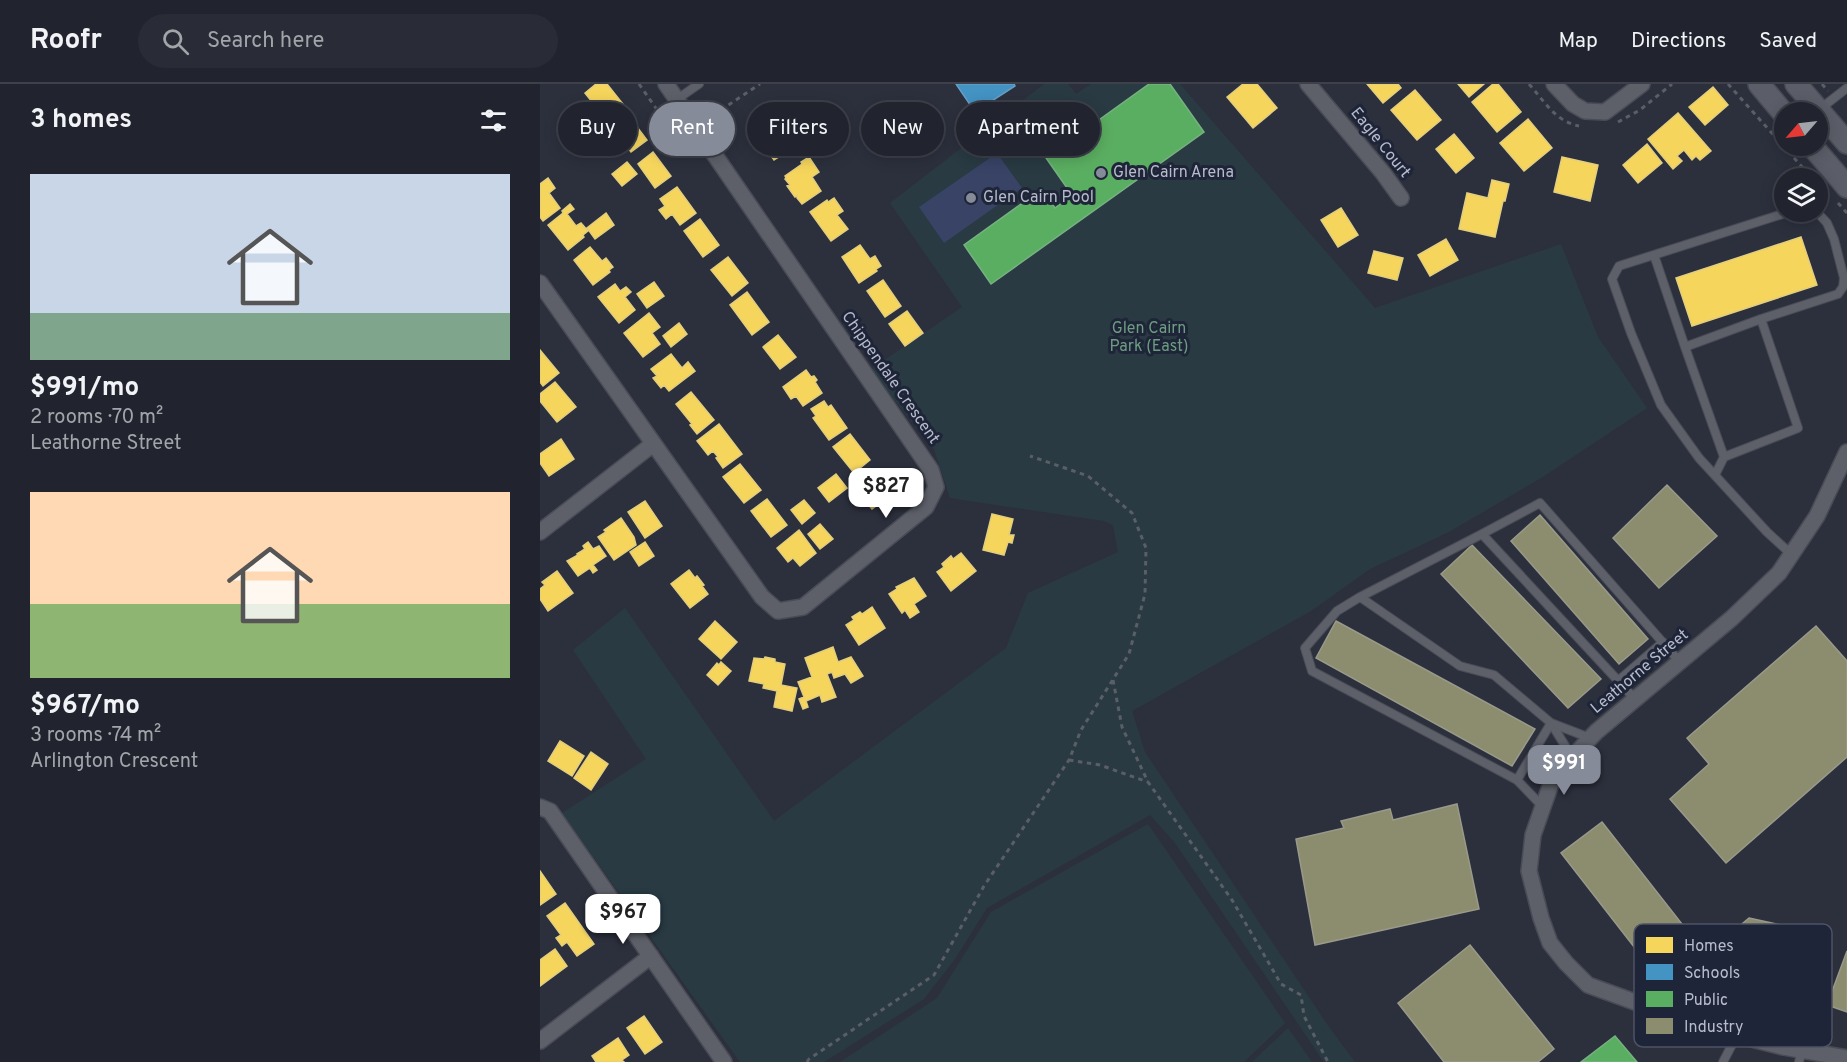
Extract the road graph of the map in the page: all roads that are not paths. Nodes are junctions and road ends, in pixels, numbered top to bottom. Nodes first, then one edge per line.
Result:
1 (666, 84) edge
2 (699, 84) edge
3 (1308, 84) edge
4 (1554, 84) edge
5 (1642, 84) edge
6 (1759, 84) edge
7 (1796, 84) edge
8 (1847, 88) edge
9 (676, 100) junction
10 (1774, 102) edge
11 (1812, 102) edge
12 (1828, 103) edge
13 (1828, 121) edge
14 (1847, 143) edge
15 (1821, 156) edge
16 (1847, 187) edge
17 (1401, 198) dead end
18 (1774, 217) edge
19 (1826, 222) edge
20 (1654, 255) junction
21 (540, 283) edge
22 (1761, 319) junction
23 (1685, 347) junction
24 (653, 444) junction
25 (1847, 452) edge
26 (1724, 457) junction
27 (1714, 475) junction
28 (540, 532) edge
29 (1482, 534) junction
30 (1791, 554) junction
31 (1360, 597) junction
32 (1663, 642) junction
33 (1680, 662) junction
34 (1618, 681) junction
35 (1635, 699) junction
36 (1551, 723) junction
37 (1590, 738) junction
38 (1572, 758) junction
39 (1517, 780) junction
40 (540, 807) edge
41 (1543, 807) junction
42 (651, 956) junction
43 (1634, 1002) edge
44 (540, 1041) edge
45 (1731, 1047) edge
46 (1773, 1047) edge
47 (1800, 1056) edge
48 (1820, 1058) edge
49 (1847, 1058) edge
50 (724, 1062) edge
51 (1723, 1062) edge

1 - 9 street, Chippendale Crescent
2 - 9 lane
3 - 17 street, Eagle Court
4 - 5 street
6 - 10 main road
7 - 11 main road
8 - 12 lane
9 - 24 street, Chippendale Crescent
13 - 14 main road
15 - 16 main road
18 - 20 lane
19 - 22 lane
20 - 23 lane
20 - 27 lane
21 - 24 street, Chippendale Crescent
22 - 23 lane
22 - 26 lane
23 - 26 lane
24 - 28 street
25 - 30 street, Leathorne Street
26 - 27 lane
27 - 30 lane
29 - 31 lane
29 - 32 lane
29 - 34 lane
30 - 33 street, Leathorne Street
31 - 36 lane
31 - 39 lane
32 - 33 lane
32 - 34 lane
33 - 35 street, Leathorne Street
34 - 35 lane
35 - 37 street, Leathorne Street
36 - 37 lane
36 - 38 lane
36 - 39 lane
37 - 38 street, Leathorne Street
38 - 41 street, Leathorne Street
39 - 41 lane
40 - 42 street
41 - 43 street, Leathorne Street
42 - 44 street
42 - 50 street
45 - 51 lane
46 - 47 street, Leathorne Street
47 - 48 street, Leathorne Street
48 - 49 street, Leathorne Street

